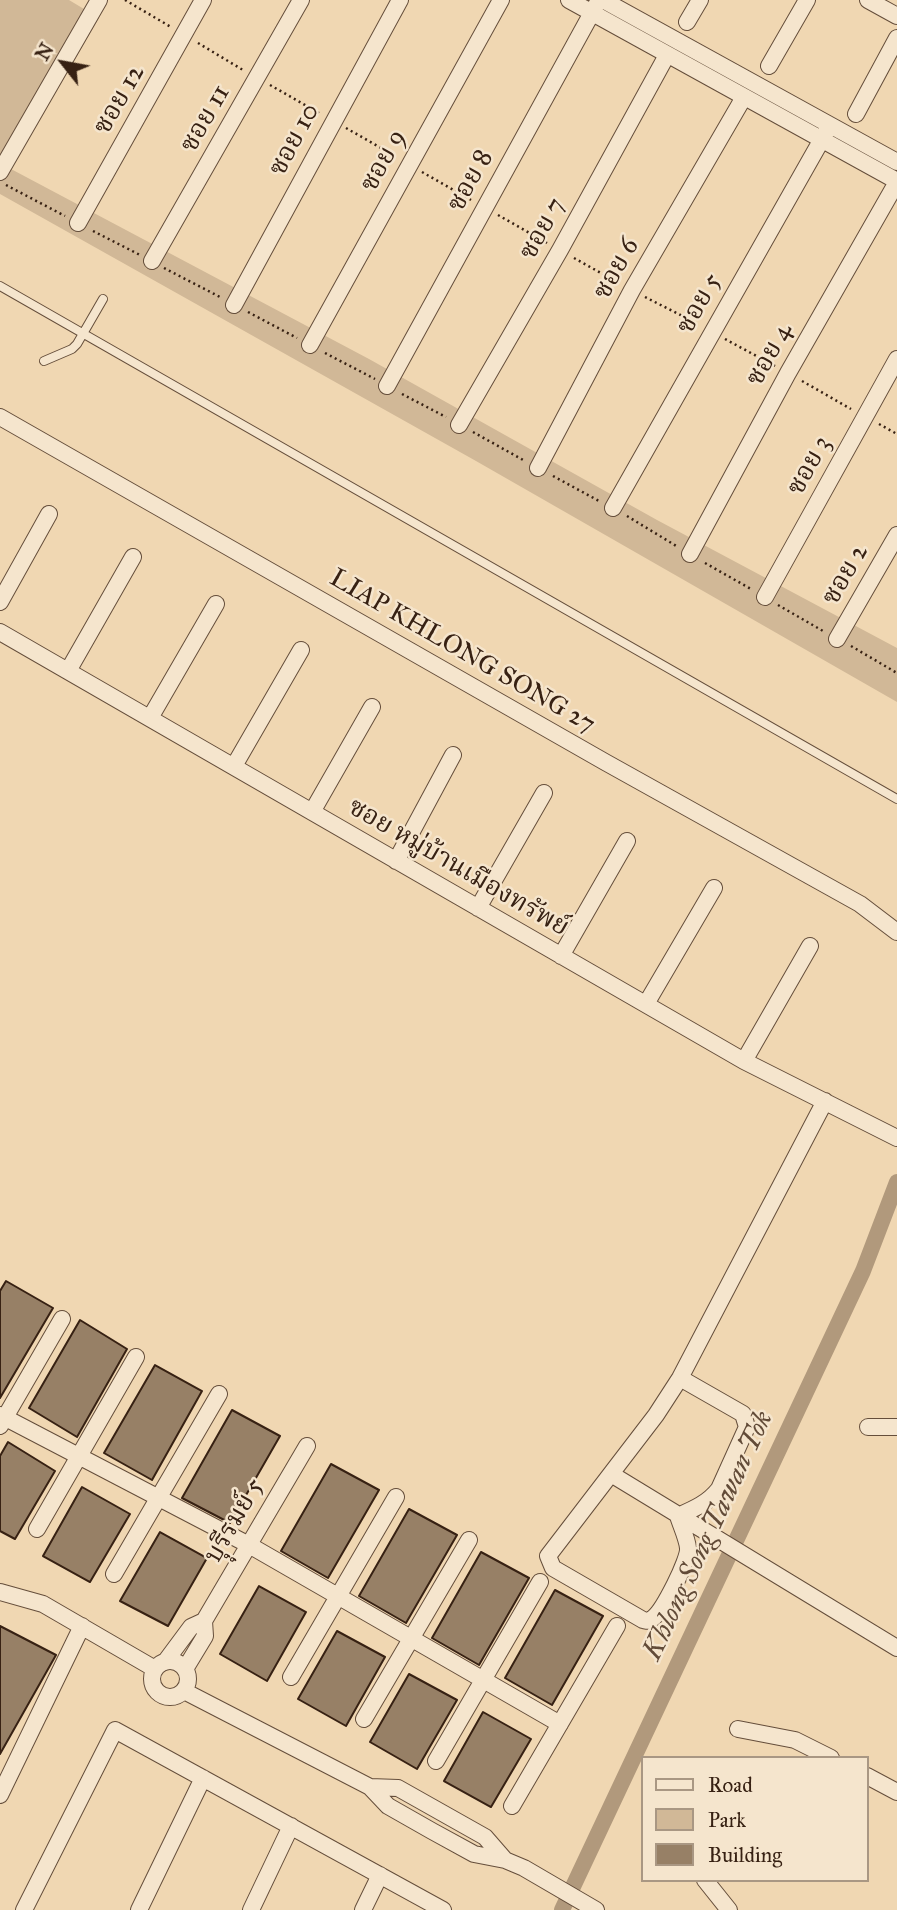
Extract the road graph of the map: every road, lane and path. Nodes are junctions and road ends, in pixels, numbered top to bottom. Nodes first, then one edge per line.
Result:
1 (99, 0) edge
2 (125, 0) edge
3 (203, 0) edge
4 (301, 0) edge
5 (400, 0) edge
6 (501, 0) edge
7 (569, 0) edge
8 (700, 0) edge
9 (807, 0) edge
10 (868, 0) edge
11 (598, 4) edge
12 (897, 16) edge
13 (687, 22) dead end
14 (184, 35) junction
15 (897, 38) edge
16 (667, 55) junction
17 (769, 66) dead end
18 (257, 78) junction
19 (744, 97) junction
20 (856, 114) dead end
21 (333, 121) junction
22 (830, 125) junction
23 (821, 139) junction
24 (897, 162) edge
25 (410, 165) junction
26 (0, 172) edge
27 (897, 181) edge
28 (484, 207) junction
29 (78, 223) dead end
30 (560, 250) junction
31 (152, 261) dead end
32 (0, 286) edge
33 (632, 290) junction
34 (103, 299) dead end
35 (234, 305) dead end
36 (713, 332) junction
37 (83, 333) junction
38 (310, 345) dead end
39 (897, 359) edge
40 (44, 361) dead end
41 (788, 373) junction
42 (387, 386) dead end
43 (0, 417) edge
44 (865, 417) junction
45 (459, 425) dead end
46 (897, 434) edge
47 (538, 468) dead end
48 (613, 508) dead end
49 (49, 514) dead end
50 (897, 535) edge
51 (690, 554) dead end
52 (133, 557) dead end
53 (765, 597) dead end
54 (0, 602) edge
55 (216, 604) dead end
56 (0, 632) edge
57 (838, 639) dead end
58 (301, 650) dead end
59 (68, 671) junction
60 (372, 707) dead end
61 (150, 718) junction
62 (453, 755) dead end
63 (233, 766) junction
64 (544, 793) dead end
65 (897, 799) edge
66 (312, 812) junction
67 (627, 841) dead end
68 (396, 861) junction
69 (714, 888) dead end
70 (478, 908) junction
71 (897, 932) edge
72 (810, 946) dead end
73 (561, 956) junction
74 (646, 1004) junction
75 (744, 1061) junction
76 (825, 1101) junction
77 (897, 1138) edge
78 (62, 1319) dead end
79 (136, 1357) dead end
80 (680, 1378) junction
81 (219, 1394) dead end
82 (2, 1420) edge
83 (868, 1427) dead end
84 (897, 1427) edge
85 (307, 1446) dead end
86 (80, 1458) junction
87 (611, 1474) junction
88 (159, 1497) junction
89 (396, 1497) dead end
90 (683, 1519) junction
91 (37, 1529) dead end
92 (469, 1540) dead end
93 (249, 1545) junction
94 (114, 1574) dead end
95 (540, 1582) dead end
96 (2, 1597) edge
97 (338, 1597) junction
98 (204, 1621) junction
99 (82, 1626) junction
100 (617, 1626) dead end
101 (411, 1639) junction
102 (897, 1648) edge
103 (160, 1665) junction
104 (185, 1669) junction
105 (291, 1677) dead end
106 (483, 1680) junction
107 (184, 1691) junction
108 (364, 1719) dead end
109 (560, 1724) junction
110 (738, 1729) dead end
111 (827, 1756) edge
112 (436, 1761) dead end
113 (869, 1777) edge
114 (203, 1778) junction
115 (897, 1792) edge
116 (0, 1796) edge
117 (512, 1805) dead end
118 (291, 1826) junction
119 (380, 1875) junction
120 (707, 1882) edge
121 (594, 1909) edge
122 (23, 1910) edge
123 (139, 1910) edge
124 (251, 1910) edge
125 (363, 1910) edge
126 (443, 1910) edge
127 (730, 1910) edge

1 - 26 street
2 - 14 path
3 - 14 street, ซอย 12
4 - 18 street, ซอย 11
5 - 21 street, ซอย 10
6 - 25 street, ซอย 9
7 - 11 street
8 - 13 street
9 - 17 street
10 - 12 street
11 - 16 street
11 - 22 street
11 - 28 street, ซอย 8
14 - 18 path
14 - 29 street, ซอย 12
15 - 20 street
16 - 19 street
16 - 30 street, ซอย 7
18 - 21 path
18 - 31 street, ซอย 11
19 - 23 street
19 - 33 street, ซอย 6
21 - 25 path
21 - 35 street, ซอย 10
22 - 23 street, ซอย 5
22 - 24 street
23 - 27 street
23 - 36 street, ซอย 5
25 - 28 path
25 - 38 street, ซอย 9
27 - 41 street, ซอย 4
28 - 30 path
28 - 42 street, ซอย 8
30 - 33 path
30 - 45 street, ซอย 7
32 - 37 lane
33 - 36 path
33 - 47 street, ซอย 6
34 - 37 lane
36 - 41 path
36 - 48 street, ซอย 5
37 - 40 lane
37 - 65 lane
39 - 44 street, ซอย 3
41 - 44 path
41 - 51 street, ซอย 4
43 - 71 street, LIAP KHLONG SONG 27
44 - 46 path
44 - 53 street, ซอย 3
49 - 54 street
50 - 57 street, ซอย 2
52 - 59 street
55 - 61 street
56 - 59 street, ซอย หมู่บ้านเมืองทรัพย์
58 - 63 street
59 - 61 street, ซอย หมู่บ้านเมืองทรัพย์
60 - 66 street
61 - 63 street, ซอย หมู่บ้านเมืองทรัพย์
62 - 68 street
63 - 66 street, ซอย หมู่บ้านเมืองทรัพย์
64 - 70 street
66 - 68 street, ซอย หมู่บ้านเมืองทรัพย์
67 - 73 street
68 - 70 street, ซอย หมู่บ้านเมืองทรัพย์
69 - 74 street
70 - 73 street, ซอย หมู่บ้านเมืองทรัพย์
72 - 75 street
73 - 74 street, ซอย หมู่บ้านเมืองทรัพย์
74 - 75 street, ซอย หมู่บ้านเมืองทรัพย์
75 - 76 street, ซอย หมู่บ้านเมืองทรัพย์
76 - 77 street, ซอย หมู่บ้านเมืองทรัพย์
76 - 80 street
78 - 82 street
79 - 86 street
80 - 87 street
80 - 90 street
81 - 88 street
82 - 86 street
83 - 84 street
85 - 93 street, บุุรีรมย์ 5
86 - 88 street
86 - 91 street
87 - 90 street
87 - 90 street
88 - 93 street
88 - 94 street
89 - 97 street
90 - 102 street
92 - 101 street
93 - 97 street
93 - 98 street, บุุรีรมย์ 5
95 - 106 street
96 - 99 street
97 - 101 street
97 - 105 street
98 - 103 street, บุุรีรมย์ 5
98 - 104 street, บุุรีรมย์ 5
99 - 103 street
99 - 116 street
100 - 109 street
101 - 106 street
101 - 108 street
103 - 104 street
103 - 107 street
104 - 107 street
106 - 109 street
106 - 112 street
107 - 121 street
109 - 117 street
110 - 111 street
113 - 115 street
114 - 118 street
114 - 122 street
114 - 123 street
118 - 119 street
118 - 124 street
119 - 125 street
119 - 126 street
120 - 127 street

